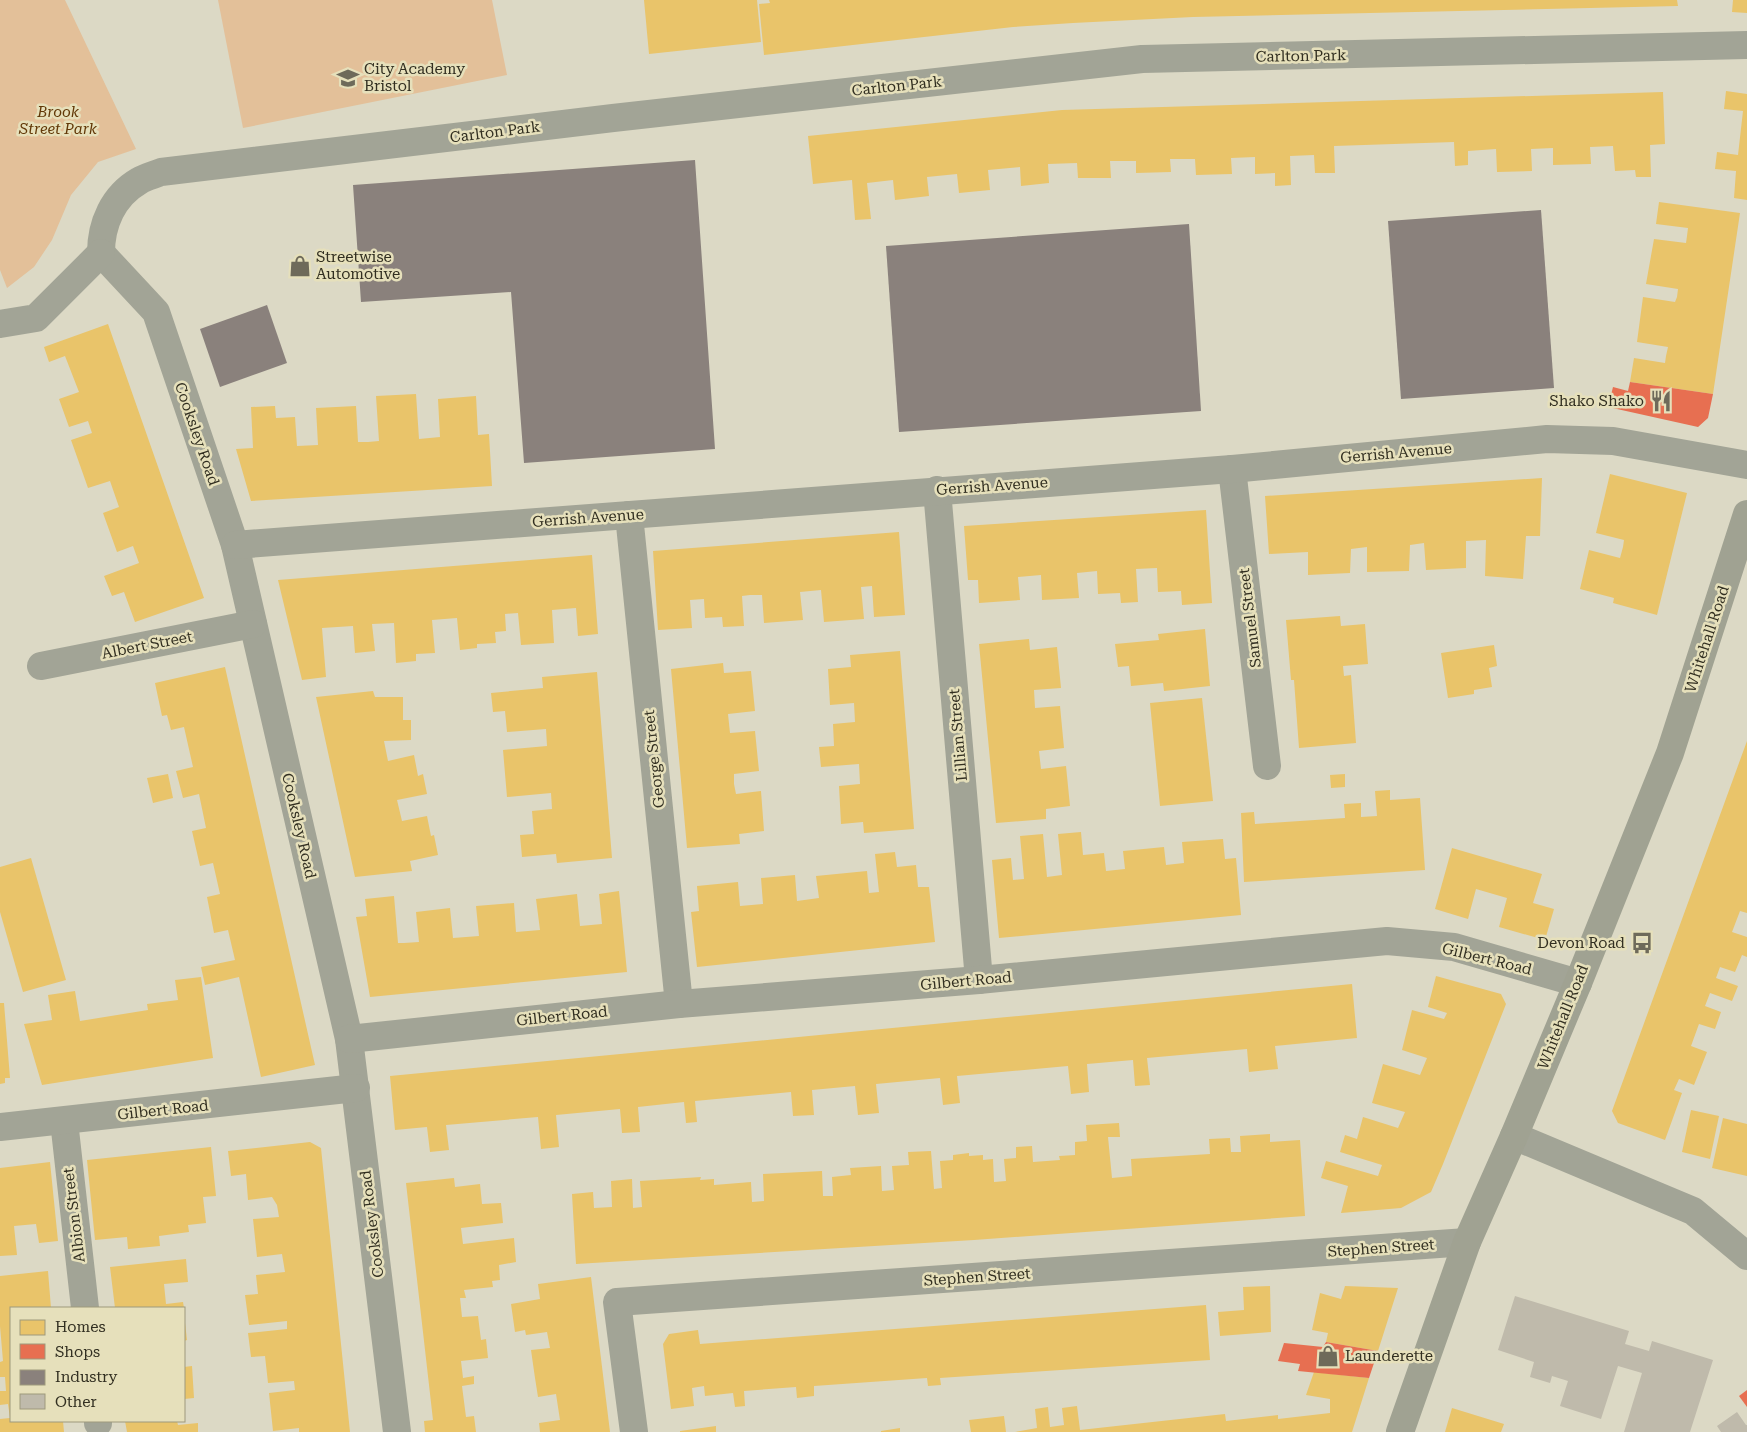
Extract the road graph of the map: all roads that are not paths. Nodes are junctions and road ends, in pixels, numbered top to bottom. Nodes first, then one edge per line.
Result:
1 (1747, 45) edge
2 (101, 253) junction
3 (0, 324) edge
4 (1747, 465) edge
5 (1232, 469) junction
6 (937, 490) junction
7 (1747, 514) edge
8 (629, 515) junction
9 (235, 545) junction
10 (253, 624) junction
11 (41, 666) dead end
12 (1268, 766) dead end
13 (979, 980) junction
14 (1578, 984) junction
15 (679, 1004) junction
16 (349, 1038) junction
17 (356, 1088) junction
18 (64, 1121) junction
19 (0, 1127) edge
20 (1514, 1136) junction
21 (1467, 1242) junction
22 (1747, 1256) edge
23 (85, 1307) edge
24 (397, 1432) edge
25 (634, 1432) edge
26 (1400, 1432) edge

1 - 2 street, Carlton Park
2 - 3 street
2 - 9 street, Cooksley Road
4 - 5 street, Gerrish Avenue
5 - 6 street, Gerrish Avenue
5 - 12 street, Samuel Street
6 - 8 street, Gerrish Avenue
6 - 13 street, Lillian Street
7 - 14 main road, Whitehall Road
8 - 9 street, Gerrish Avenue
8 - 15 street, George Street
9 - 10 street, Cooksley Road
10 - 11 street, Albert Street
10 - 16 street, Cooksley Road
13 - 14 street, Gilbert Road
13 - 15 street, Gilbert Road
14 - 20 main road, Whitehall Road
15 - 16 street, Gilbert Road
16 - 17 street, Cooksley Road
17 - 18 street, Gilbert Road
17 - 24 street, Cooksley Road
18 - 19 street, Gilbert Road
18 - 23 street, Albion Street
20 - 21 main road, Whitehall Road
20 - 22 street
21 - 25 street, Stephen Street
21 - 26 main road, Whitehall Road

